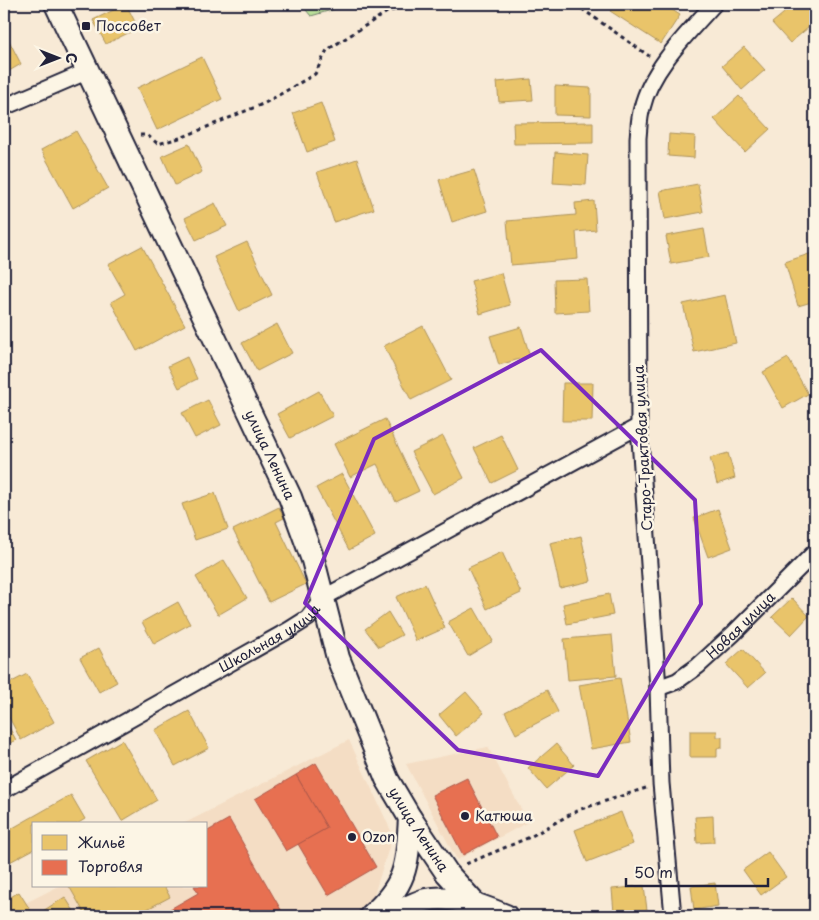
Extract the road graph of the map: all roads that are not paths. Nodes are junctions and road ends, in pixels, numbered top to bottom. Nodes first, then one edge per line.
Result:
1 (56, 4) edge
2 (714, 4) edge
3 (88, 71) junction
4 (4, 107) edge
5 (639, 426) junction
6 (815, 552) edge
7 (324, 598) junction
8 (658, 688) junction
9 (4, 790) edge
10 (410, 818) junction
11 (475, 904) junction
12 (371, 916) edge
13 (390, 916) edge
14 (506, 916) edge
15 (673, 916) edge

1 - 3 street, улица Ленина
2 - 5 street, Старо-Трактовая улица
3 - 4 street
3 - 7 street, улица Ленина
5 - 7 street, Школьная улица
5 - 8 street, Старо-Трактовая улица
6 - 8 street, Новая улица
7 - 9 street, Школьная улица
7 - 10 street, улица Ленина
8 - 15 street, Старо-Трактовая улица
10 - 11 street, улица Ленина
10 - 12 street
11 - 13 street
11 - 14 street

